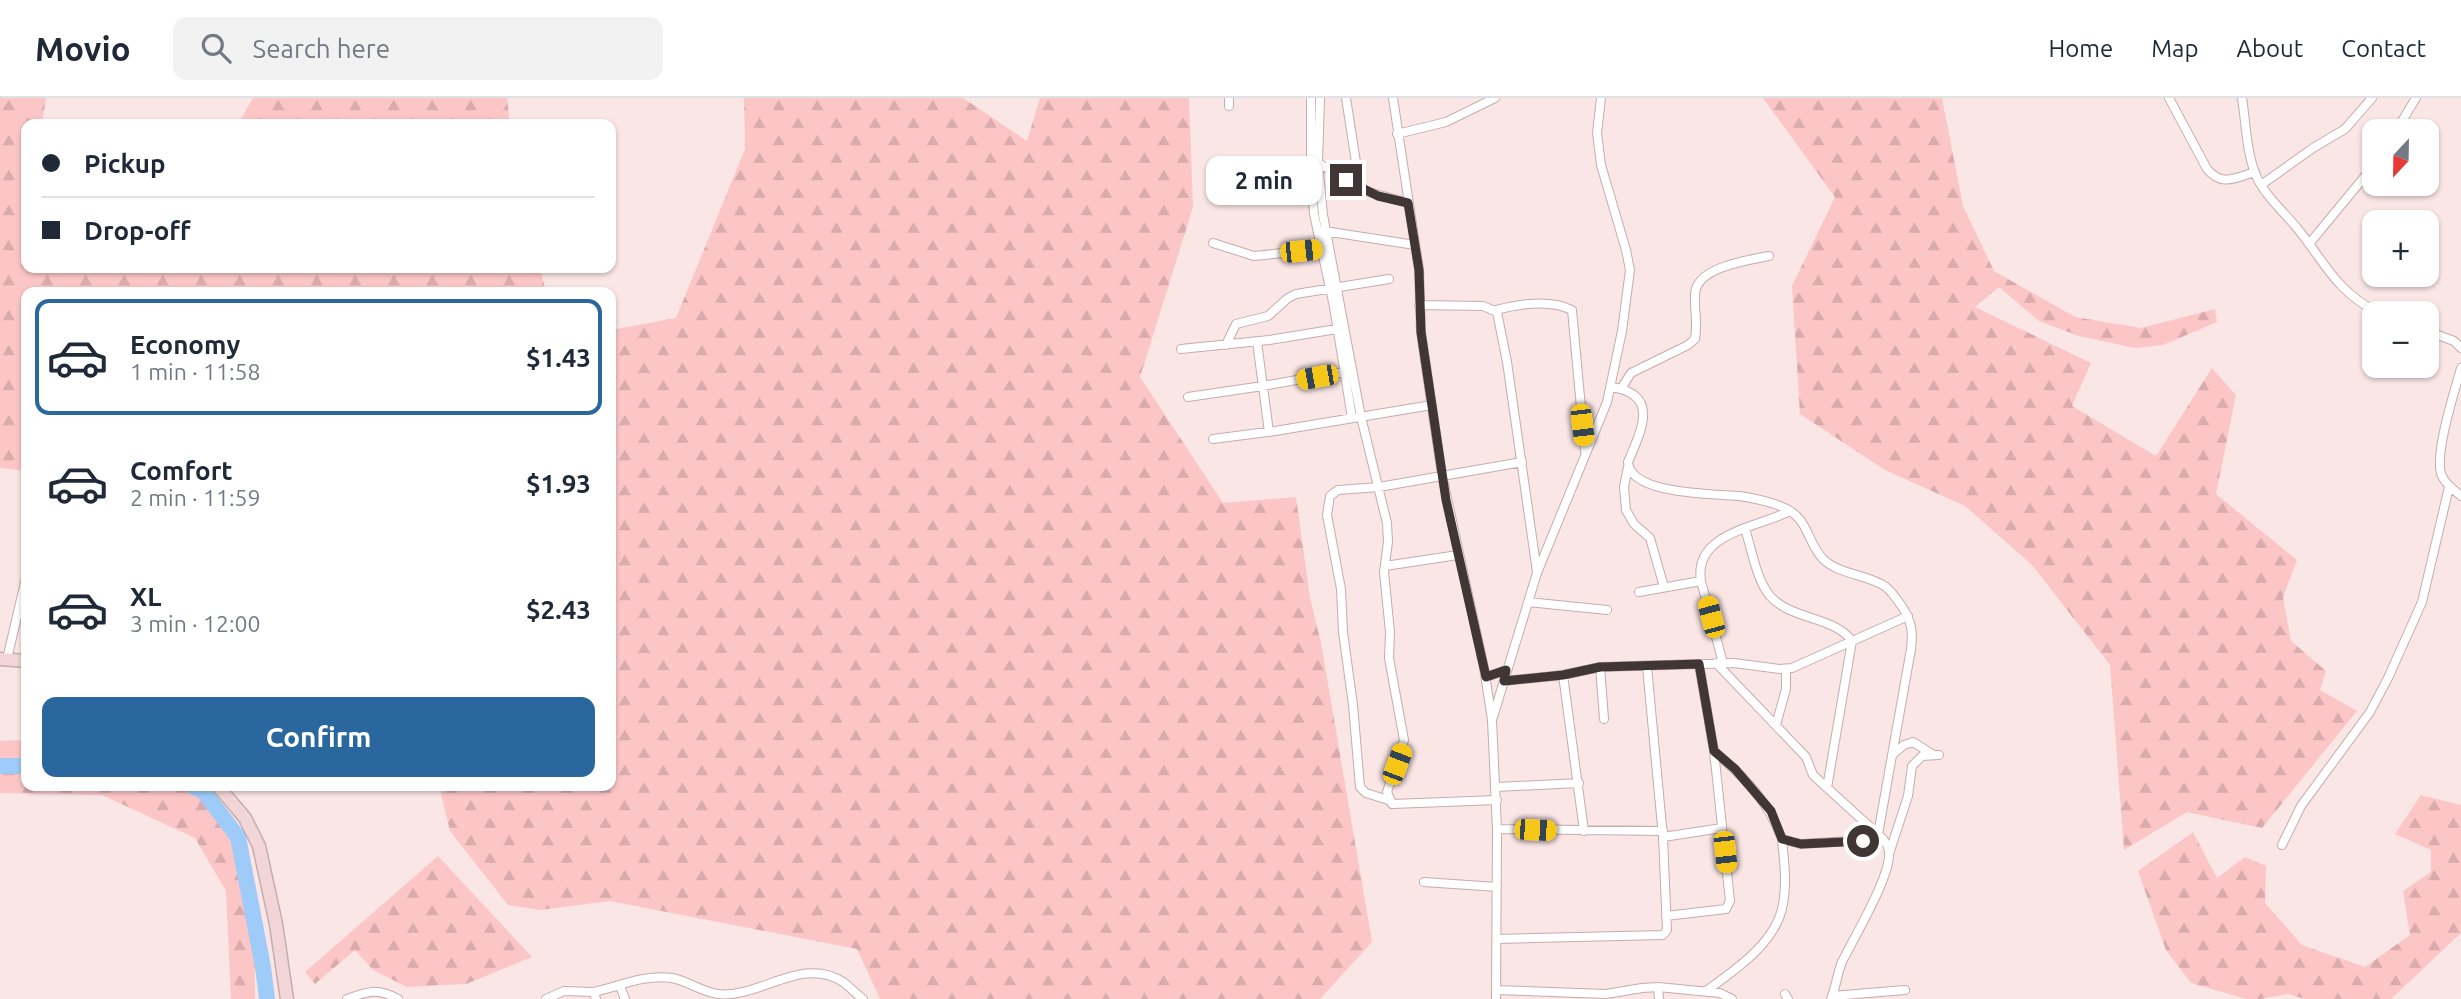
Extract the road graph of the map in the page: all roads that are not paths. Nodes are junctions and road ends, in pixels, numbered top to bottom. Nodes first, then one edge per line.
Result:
1 (1311, 98) edge
2 (1320, 98) edge
3 (1346, 98) edge
4 (1392, 98) edge
5 (1495, 98) edge
6 (1601, 98) edge
7 (2169, 98) edge
8 (2242, 98) edge
9 (2372, 98) edge
10 (2416, 98) edge
11 (2403, 119) edge
12 (1397, 134) junction
13 (1314, 161) junction
14 (2255, 172) junction
15 (2362, 180) edge
16 (2261, 185) junction
17 (1360, 188) junction
18 (1408, 203) junction
19 (1317, 230) junction
20 (1326, 231) junction
21 (1213, 243) dead end
22 (2309, 244) junction
23 (1415, 245) junction
24 (1322, 249) junction
25 (1769, 256) dead end
26 (1390, 279) dead end
27 (1334, 288) junction
28 (2362, 303) edge
29 (1419, 305) junction
30 (1496, 310) junction
31 (1342, 328) junction
32 (2439, 335) edge
33 (1256, 342) junction
34 (1226, 345) junction
35 (2461, 348) edge
36 (1181, 349) dead end
37 (2461, 368) edge
38 (1349, 371) junction
39 (1264, 386) junction
40 (1616, 388) junction
41 (1188, 397) dead end
42 (1432, 405) junction
43 (1357, 417) junction
44 (1582, 425) junction
45 (1269, 432) junction
46 (1592, 438) junction
47 (1213, 439) dead end
48 (1586, 454) junction
49 (1522, 462) junction
50 (1628, 467) junction
51 (1442, 475) junction
52 (2449, 486) junction
53 (1379, 487) junction
54 (2461, 496) edge
55 (1790, 511) junction
56 (1745, 529) junction
57 (1458, 555) junction
58 (1385, 566) junction
59 (1537, 573) junction
60 (1702, 581) junction
61 (1664, 587) junction
62 (1639, 592) dead end
63 (21, 596) edge
64 (1528, 602) junction
65 (1607, 610) dead end
66 (1908, 616) junction
67 (1852, 641) junction
68 (4, 659) edge
69 (1720, 663) junction
70 (1699, 664) junction
71 (1600, 667) junction
72 (1647, 667) junction
73 (1506, 670) junction
74 (1786, 670) junction
75 (1563, 675) junction
76 (1486, 677) junction
77 (1504, 681) junction
78 (1604, 719) dead end
79 (1492, 720) junction
80 (1776, 725) junction
81 (1714, 751) junction
82 (1892, 755) junction
83 (1579, 783) junction
84 (1496, 787) junction
85 (1827, 788) junction
86 (222, 791) edge
87 (1388, 800) junction
88 (1497, 800) junction
89 (1723, 828) junction
90 (1497, 829) junction
91 (1584, 831) junction
92 (1663, 834) junction
93 (1881, 837) junction
94 (1782, 839) junction
95 (2282, 845) dead end
96 (1889, 854) junction
97 (1424, 882) dead end
98 (1497, 887) junction
99 (1666, 916) junction
100 (1497, 939) junction
101 (621, 986) junction
102 (1658, 988) junction
103 (1905, 990) dead end
104 (1706, 991) junction
105 (1496, 994) edge
106 (595, 996) edge
107 (1606, 996) edge
108 (1832, 998) edge
109 (287, 999) edge
110 (347, 999) edge
111 (398, 999) edge
112 (546, 999) edge
113 (625, 999) edge
114 (863, 999) edge
115 (1659, 999) edge
116 (1732, 999) edge

1 - 13 street
2 - 13 street
3 - 17 street
4 - 12 street
5 - 12 street
6 - 40 street
7 - 14 street
8 - 14 street
9 - 16 street
10 - 11 street
12 - 18 street
13 - 17 street
13 - 19 street
13 - 20 street
14 - 16 street
15 - 22 street
16 - 22 street
17 - 18 street
18 - 23 street
19 - 20 street
19 - 24 street
20 - 23 street
20 - 27 street
21 - 24 street
22 - 28 street
23 - 29 street
24 - 27 street
25 - 40 street
26 - 27 street
27 - 31 street
27 - 34 street
29 - 30 street
29 - 42 street
30 - 44 street
30 - 49 street
31 - 33 street
31 - 38 street
32 - 35 street
33 - 34 street
33 - 39 street
34 - 36 street
37 - 52 street
38 - 39 street
38 - 43 street
39 - 41 street
39 - 45 street
40 - 46 street
40 - 50 street
42 - 43 street
42 - 51 street
43 - 45 street
43 - 53 street
44 - 46 street
44 - 48 street
45 - 47 street
46 - 48 street
48 - 59 street
49 - 51 street
49 - 59 street
50 - 55 street
50 - 61 street
51 - 53 street
51 - 57 street
52 - 54 street
52 - 95 street
53 - 58 street
53 - 87 street
55 - 56 street
55 - 66 street
56 - 60 street
56 - 67 street
57 - 58 street
57 - 76 street
58 - 87 street
59 - 64 street
60 - 61 street
60 - 69 street
61 - 62 street
63 - 68 street
64 - 65 street
64 - 73 street
66 - 67 street
66 - 82 street
67 - 74 street
67 - 85 street
69 - 70 street
69 - 74 street
69 - 80 street
70 - 72 street
70 - 81 street
71 - 72 street
71 - 75 street
71 - 78 street
72 - 92 street
73 - 76 street
73 - 77 street
74 - 80 street
75 - 77 street
75 - 83 street
76 - 79 street
77 - 79 street
79 - 84 street
80 - 85 street
81 - 89 street
81 - 94 street
82 - 93 street
82 - 96 street
83 - 84 street
83 - 91 street
84 - 88 street
85 - 93 street
86 - 109 main road
87 - 88 street
88 - 90 street
89 - 92 street
89 - 99 street
90 - 91 street
90 - 98 street
91 - 92 street
92 - 99 street
93 - 94 street
93 - 96 street
94 - 104 street
96 - 108 street
97 - 98 street
98 - 100 street
99 - 100 street
100 - 105 street
101 - 106 street
101 - 113 street
101 - 114 street
102 - 104 street
102 - 107 street
102 - 115 street
103 - 108 street
104 - 116 street
105 - 107 street
106 - 112 street
110 - 111 street

